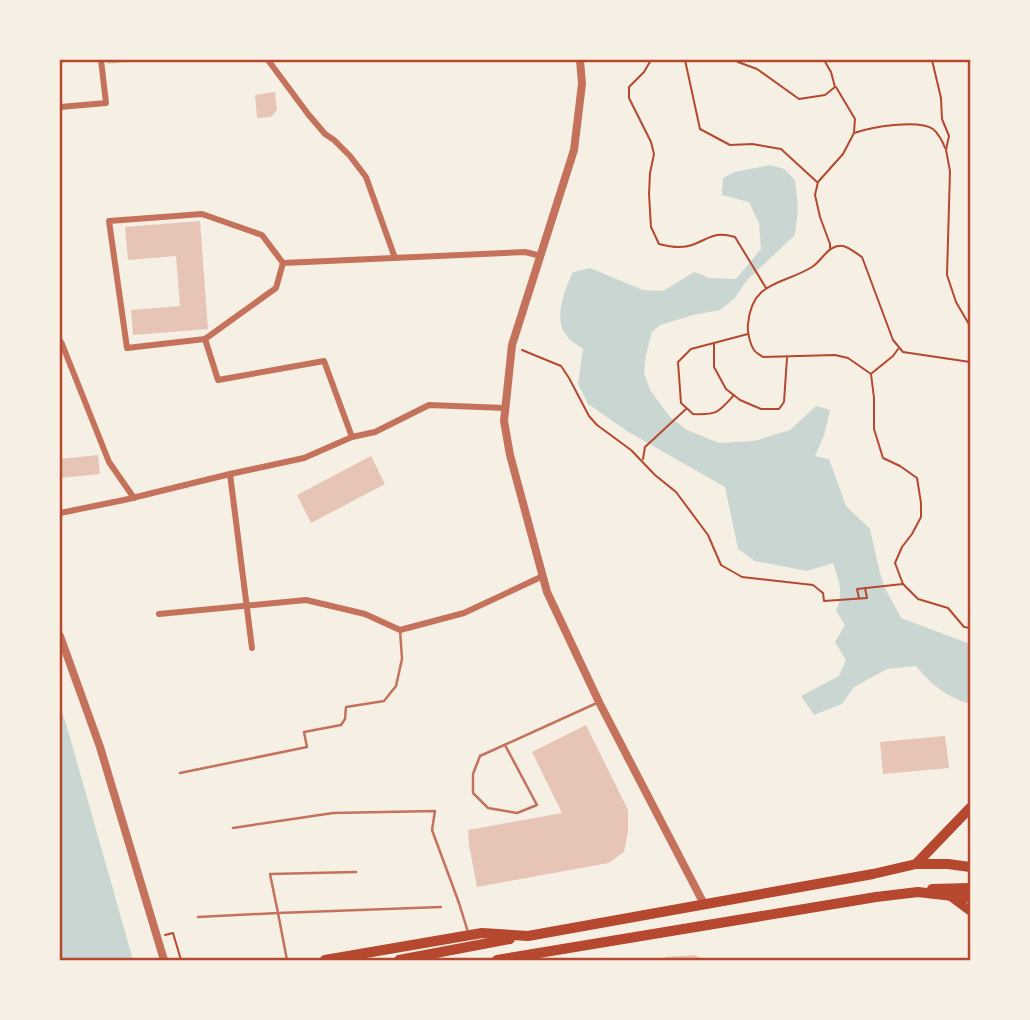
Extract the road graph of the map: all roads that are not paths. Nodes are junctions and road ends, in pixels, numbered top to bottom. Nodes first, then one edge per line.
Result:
1 (102, 60) edge
2 (268, 60) edge
3 (580, 60) edge
4 (60, 107) edge
5 (541, 256) junction
6 (396, 258) junction
7 (283, 263) junction
8 (205, 339) junction
9 (60, 341) edge
10 (506, 408) junction
11 (352, 438) junction
12 (230, 474) junction
13 (134, 498) junction
14 (60, 513) edge
15 (543, 576) junction
16 (247, 607) junction
17 (159, 614) dead end
18 (400, 629) junction
19 (60, 636) edge
20 (252, 648) dead end
21 (599, 702) junction
22 (505, 745) junction
23 (180, 773) dead end
24 (971, 808) edge
25 (233, 828) dead end
26 (916, 864) junction
27 (971, 867) edge
28 (356, 872) dead end
29 (971, 888) edge
30 (918, 892) junction
31 (950, 896) junction
32 (971, 898) edge
33 (704, 904) junction
34 (441, 907) dead end
35 (971, 911) edge
36 (278, 913) junction
37 (198, 916) dead end
38 (469, 936) junction
39 (528, 936) junction
40 (525, 957) edge
41 (164, 961) edge
42 (287, 961) edge
43 (325, 961) edge
44 (399, 961) edge
45 (497, 961) edge

1 - 4 street
2 - 6 street
3 - 5 street
5 - 6 street
5 - 10 street
6 - 7 street
7 - 8 street
7 - 8 street
8 - 11 street
9 - 13 street
10 - 11 street
10 - 15 street
11 - 12 street
12 - 13 street
12 - 16 street
13 - 14 street
15 - 18 street
15 - 21 street
16 - 17 street
16 - 18 street
16 - 20 street
18 - 23 lane
19 - 41 street
21 - 22 lane
21 - 33 street
22 - 22 lane
24 - 26 main road
25 - 38 lane
26 - 27 main road
26 - 33 main road
28 - 36 lane
29 - 30 main road
30 - 31 main road
30 - 40 main road
31 - 32 main road
31 - 35 main road
33 - 39 main road
34 - 36 lane
36 - 37 lane
36 - 42 lane
38 - 39 main road
38 - 43 main road
39 - 44 main road
40 - 45 main road

